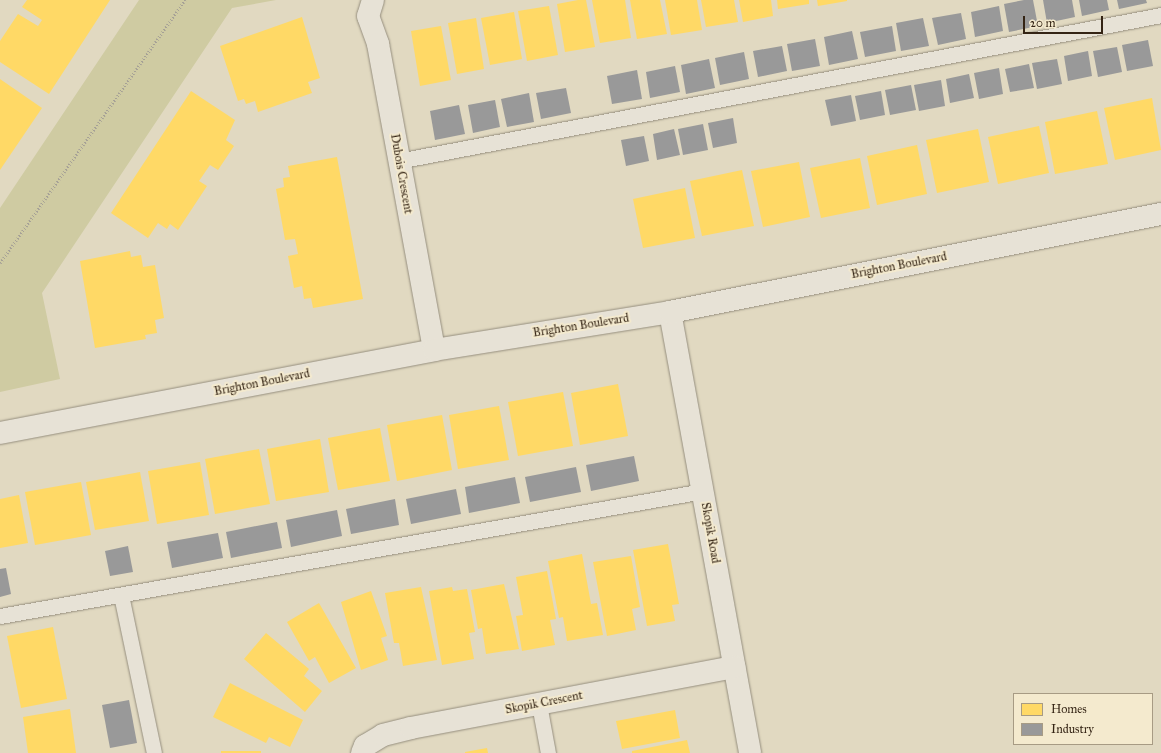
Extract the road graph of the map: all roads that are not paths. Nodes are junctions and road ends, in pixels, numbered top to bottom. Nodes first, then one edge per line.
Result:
1 (373, 0) edge
2 (1161, 15) edge
3 (398, 161) junction
4 (1161, 214) edge
5 (670, 312) junction
6 (434, 350) junction
7 (0, 433) edge
8 (703, 491) junction
9 (121, 595) junction
10 (0, 616) edge
11 (734, 667) junction
12 (539, 704) junction
13 (154, 753) edge
14 (362, 753) edge
15 (548, 753) edge
16 (750, 753) edge

1 - 3 street, Dubois Crescent
2 - 3 lane
3 - 6 street, Dubois Crescent
4 - 5 street, Brighton Boulevard
5 - 6 street, Brighton Boulevard
5 - 8 street, Skopik Road
6 - 7 street, Brighton Boulevard
8 - 9 lane
8 - 11 street, Skopik Road
9 - 10 lane
9 - 13 lane
11 - 12 street, Skopik Crescent
11 - 16 street, Skopik Road
12 - 14 street, Skopik Crescent
12 - 15 lane

